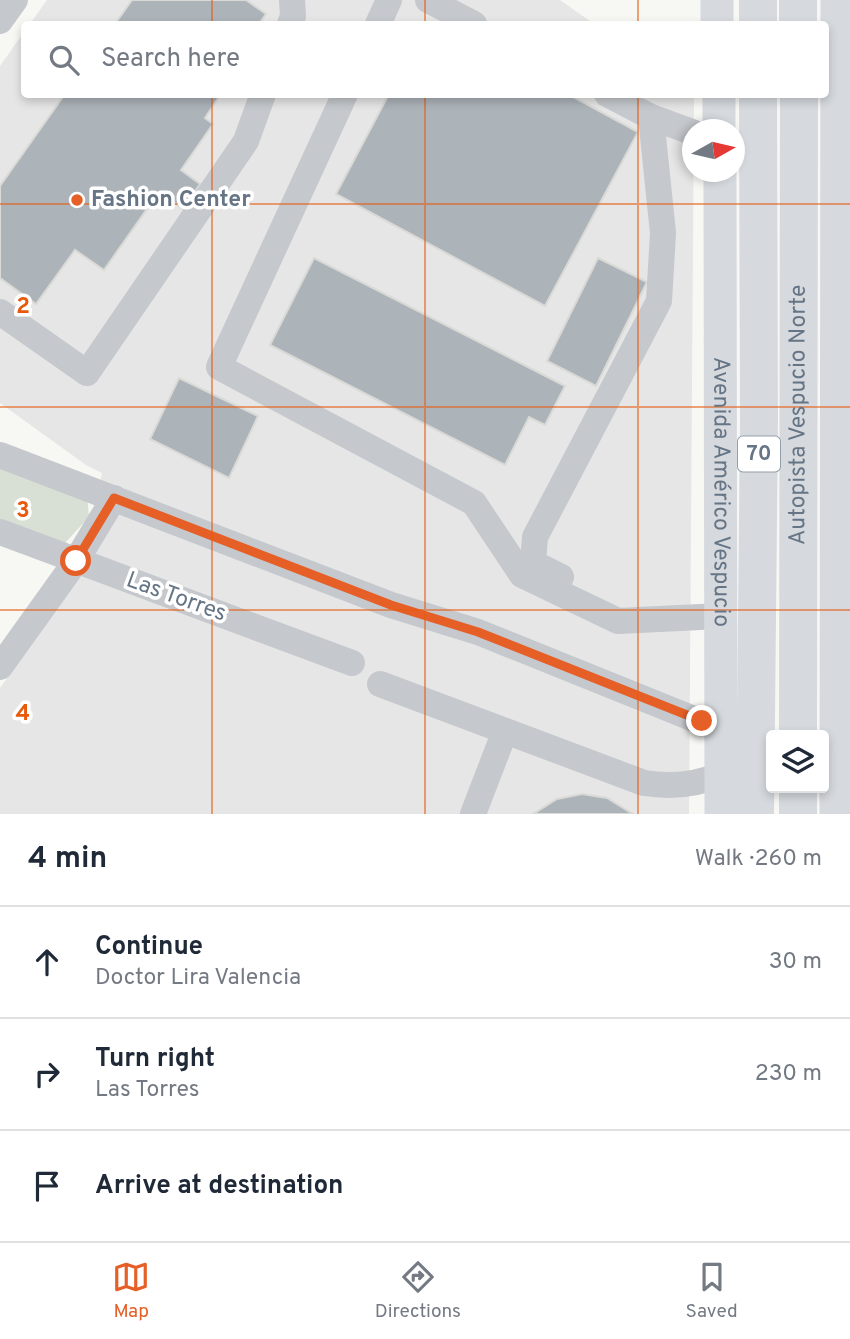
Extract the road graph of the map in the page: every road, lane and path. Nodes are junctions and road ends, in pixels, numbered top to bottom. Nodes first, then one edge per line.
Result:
1 (15, 0) edge
2 (292, 0) edge
3 (389, 0) edge
4 (428, 0) edge
5 (717, 0) edge
6 (758, 0) edge
7 (798, 0) edge
8 (838, 0) edge
9 (0, 21) edge
10 (291, 21) edge
11 (379, 21) edge
12 (468, 21) edge
13 (718, 21) edge
14 (758, 21) edge
15 (799, 21) edge
16 (844, 67) edge
17 (262, 98) edge
18 (343, 98) edge
19 (615, 98) edge
20 (719, 98) edge
21 (758, 98) edge
22 (799, 98) edge
23 (651, 117) junction
24 (719, 119) edge
25 (682, 128) edge
26 (720, 182) edge
27 (843, 290) edge
28 (0, 312) edge
29 (843, 421) edge
30 (0, 455) edge
31 (114, 498) junction
32 (0, 532) edge
33 (76, 561) junction
34 (843, 591) edge
35 (721, 616) junction
36 (651, 620) junction
37 (352, 663) dead end
38 (0, 667) edge
39 (380, 684) dead end
40 (721, 719) junction
41 (799, 730) edge
42 (505, 731) junction
43 (843, 770) edge
44 (721, 774) junction
45 (798, 793) edge
46 (473, 814) edge
47 (721, 814) edge
48 (755, 814) edge
49 (798, 814) edge
50 (836, 814) edge

1 - 9 street
2 - 10 street
3 - 11 street
4 - 12 street
5 - 13 main road
6 - 14 highway
7 - 15 highway
8 - 16 main road
16 - 27 main road
17 - 28 street
18 - 36 street
19 - 23 street
20 - 24 main road
21 - 48 highway, Autopista Vespucio Norte / 70
22 - 41 highway, Autopista Vespucio Norte / 70
23 - 25 street
23 - 36 street
26 - 35 main road, Avenida Américo Vespucio
27 - 29 main road
29 - 34 main road
30 - 31 street
31 - 33 street
31 - 40 street
32 - 33 street, Las Torres
33 - 37 street, Las Torres
33 - 38 street
34 - 43 main road
35 - 36 street
35 - 40 main road, Avenida Américo Vespucio
39 - 42 street
40 - 44 main road, Avenida Américo Vespucio
42 - 44 street
42 - 46 street
43 - 50 main road
44 - 47 main road, Avenida Américo Vespucio
45 - 49 highway

